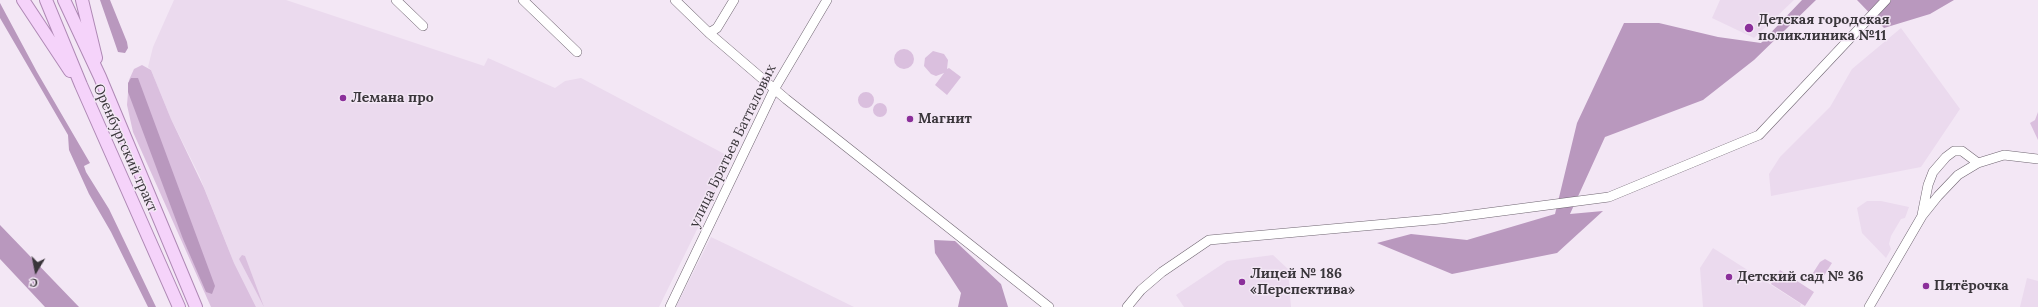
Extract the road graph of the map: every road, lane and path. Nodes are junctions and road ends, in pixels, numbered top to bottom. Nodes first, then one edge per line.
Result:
1 (23, 0) edge
2 (46, 0) edge
3 (64, 0) edge
4 (82, 0) edge
5 (396, 0) edge
6 (523, 0) edge
7 (675, 0) edge
8 (734, 0) edge
9 (826, 0) edge
10 (1886, 0) edge
11 (423, 26) dead end
12 (710, 33) junction
13 (577, 52) dead end
14 (100, 77) junction
15 (81, 85) junction
16 (775, 88) junction
17 (2038, 158) edge
18 (1978, 164) junction
19 (1922, 216) junction
20 (179, 307) edge
21 (196, 307) edge
22 (670, 307) edge
23 (1050, 307) edge
24 (1127, 307) edge
25 (1868, 307) edge

1 - 15 main road
2 - 15 main road, Оренбургский тракт
3 - 14 main road, Оренбургский тракт
4 - 14 main road
5 - 11 street
6 - 13 street
7 - 12 street
8 - 12 street
9 - 16 street, улица Братьев Батталовых
10 - 24 street
12 - 16 street
14 - 21 main road, Оренбургский тракт
15 - 20 main road, Оренбургский тракт
16 - 22 street, улица Братьев Батталовых
16 - 23 street
17 - 18 street
18 - 19 street
18 - 19 street
19 - 25 street

